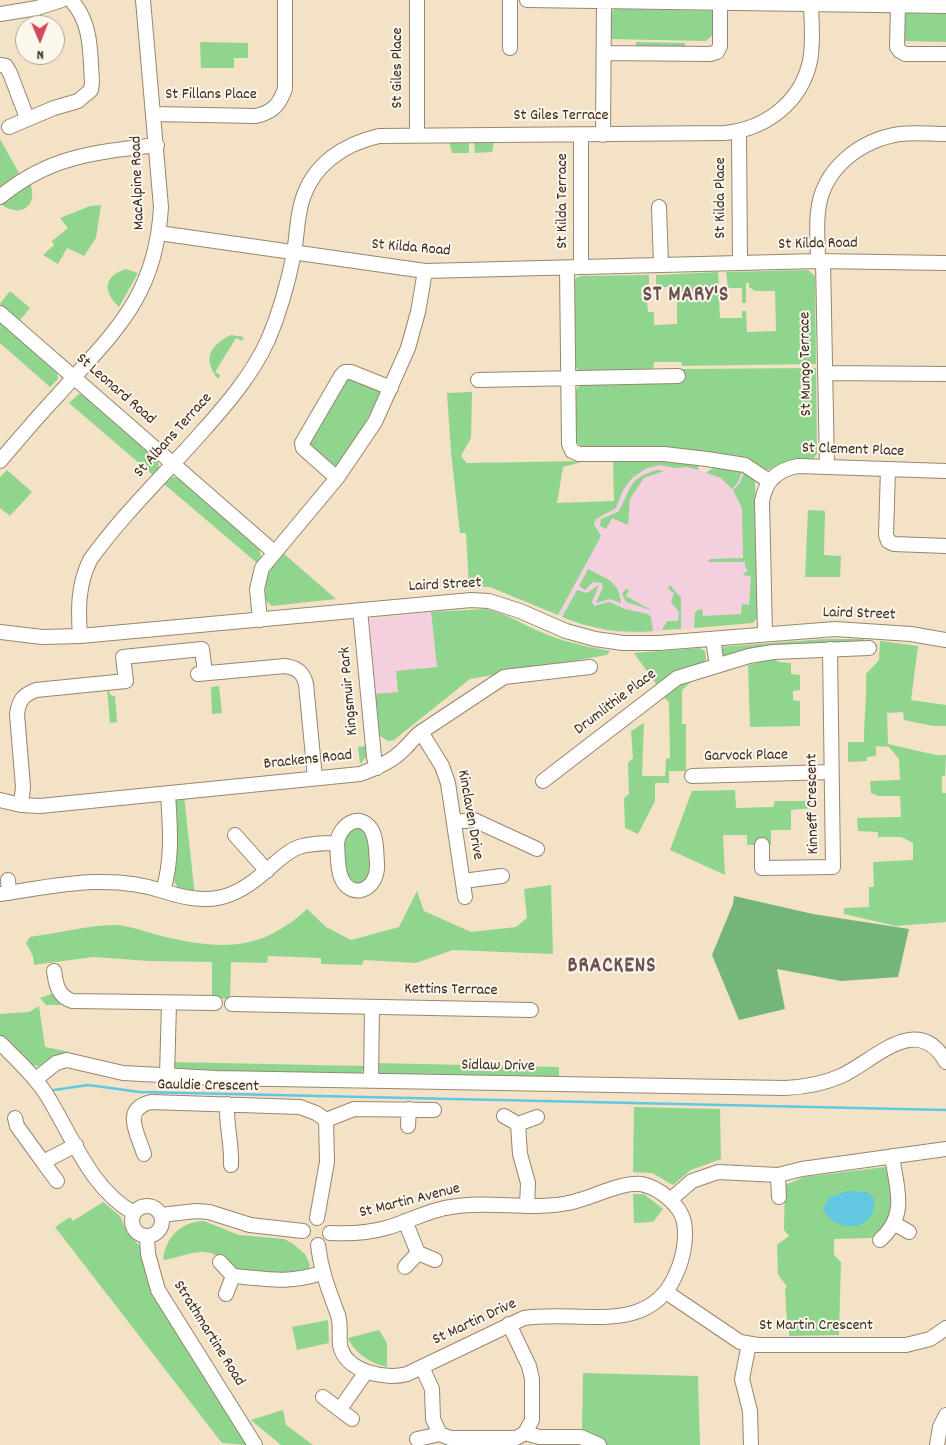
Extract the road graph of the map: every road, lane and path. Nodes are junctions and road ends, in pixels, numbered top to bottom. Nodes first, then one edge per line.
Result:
1 (62, 0) edge
2 (71, 0) edge
3 (143, 0) edge
4 (285, 0) edge
5 (417, 0) edge
6 (510, 0) edge
7 (527, 0) edge
8 (597, 1) edge
9 (710, 2) edge
10 (812, 2) edge
11 (898, 6) junction
12 (946, 6) edge
13 (8, 17) edge
14 (510, 48) dead end
15 (604, 53) junction
16 (946, 54) edge
17 (0, 65) edge
18 (154, 114) junction
19 (27, 118) junction
20 (10, 127) dead end
21 (739, 132) junction
22 (603, 134) junction
23 (946, 134) edge
24 (581, 135) junction
25 (417, 136) junction
26 (157, 145) junction
27 (0, 197) edge
28 (659, 207) dead end
29 (160, 233) junction
30 (294, 252) junction
31 (821, 261) junction
32 (946, 262) edge
33 (740, 263) junction
34 (661, 265) junction
35 (581, 267) junction
36 (566, 268) junction
37 (425, 271) junction
38 (0, 313) edge
39 (825, 373) junction
40 (946, 374) edge
41 (678, 376) dead end
42 (74, 377) junction
43 (568, 378) junction
44 (487, 383) dead end
45 (391, 388) junction
46 (0, 460) edge
47 (174, 464) junction
48 (827, 466) junction
49 (888, 469) junction
50 (946, 471) edge
51 (337, 478) junction
52 (769, 481) junction
53 (946, 546) edge
54 (274, 552) junction
55 (360, 610) junction
56 (260, 620) junction
57 (0, 632) edge
58 (765, 634) junction
59 (80, 636) junction
60 (713, 639) junction
61 (946, 640) edge
62 (830, 648) junction
63 (869, 648) dead end
64 (716, 666) junction
65 (590, 667) dead end
66 (421, 732) junction
67 (377, 768) junction
68 (831, 772) junction
69 (692, 776) dead end
70 (315, 778) junction
71 (543, 781) dead end
72 (168, 793) junction
73 (0, 800) edge
74 (21, 805) junction
75 (454, 822) junction
76 (235, 835) dead end
77 (337, 843) junction
78 (533, 843) dead end
79 (762, 846) dead end
80 (267, 871) junction
81 (502, 876) dead end
82 (462, 881) junction
83 (6, 889) edge
84 (163, 891) junction
85 (465, 896) dead end
86 (54, 971) dead end
87 (169, 1003) junction
88 (215, 1003) dead end
89 (232, 1004) dead end
90 (372, 1007) junction
91 (531, 1010) dead end
92 (0, 1043) edge
93 (946, 1062) edge
94 (167, 1076) junction
95 (36, 1079) junction
96 (371, 1081) junction
97 (227, 1104) junction
98 (409, 1109) junction
99 (434, 1110) dead end
100 (504, 1116) dead end
101 (537, 1117) dead end
102 (15, 1118) dead end
103 (326, 1120) junction
104 (518, 1124) junction
105 (408, 1126) dead end
106 (76, 1145) junction
107 (946, 1149) edge
108 (144, 1154) dead end
109 (892, 1156) junction
110 (43, 1162) junction
111 (231, 1165) dead end
112 (778, 1175) junction
113 (57, 1180) dead end
114 (779, 1197) dead end
115 (670, 1200) junction
116 (526, 1206) junction
117 (134, 1213) junction
118 (161, 1215) junction
119 (316, 1218) junction
120 (405, 1221) junction
121 (895, 1224) junction
122 (302, 1231) junction
123 (909, 1232) dead end
124 (330, 1233) junction
125 (147, 1236) junction
126 (880, 1240) dead end
127 (318, 1245) junction
128 (418, 1253) junction
129 (435, 1260) dead end
130 (220, 1262) dead end
131 (405, 1267) dead end
132 (322, 1273) junction
133 (234, 1276) junction
134 (666, 1292) junction
135 (226, 1294) dead end
136 (509, 1324) junction
137 (946, 1328) edge
138 (749, 1344) junction
139 (422, 1367) junction
140 (366, 1372) junction
141 (324, 1397) dead end
142 (340, 1409) junction
143 (946, 1415) edge
144 (352, 1418) dead end
145 (525, 1433) junction
146 (440, 1434) junction
147 (417, 1439) dead end
148 (255, 1445) edge
149 (600, 1445) edge
150 (751, 1445) edge
151 (938, 1445) edge

1 - 13 street
2 - 19 street
3 - 18 street, MacAlpine Road
4 - 18 street, St Fillans Place
5 - 25 street, St Giles Place
6 - 14 street
7 - 8 street
8 - 9 street
8 - 15 street
9 - 10 street
9 - 15 street
10 - 11 street
10 - 21 street, St Giles Terrace
11 - 12 street
11 - 16 street
15 - 22 street
17 - 19 street
18 - 26 street, MacAlpine Road
19 - 20 street
21 - 22 street, St Giles Terrace
21 - 33 street, St Kilda Place
22 - 24 street, St Giles Terrace
23 - 31 street, St Mungo Terrace
24 - 25 street, St Giles Terrace
24 - 35 street, St Kilda Terrace
25 - 30 street, St Giles Terrace
26 - 27 street
26 - 29 street, MacAlpine Road
28 - 34 street
29 - 30 street, St Kilda Road
29 - 42 street, MacAlpine Road
30 - 37 street, St Kilda Road
30 - 47 street, St Albans Terrace
31 - 32 street, St Kilda Road
31 - 33 street, St Kilda Road
31 - 39 street, St Mungo Terrace
33 - 34 street, St Kilda Road
34 - 35 street, St Kilda Road
35 - 36 street, St Kilda Road
36 - 37 street, St Kilda Road
36 - 43 street
37 - 45 street
38 - 42 street, St Leonard Road
39 - 40 street
39 - 48 street, St Mungo Terrace
41 - 43 street
42 - 46 street, MacAlpine Road
42 - 47 street, St Leonard Road
43 - 44 street
43 - 52 street
45 - 51 street
45 - 51 street
47 - 54 street, St Leonard Road
47 - 59 street, St Albans Terrace
48 - 49 street, St Clement Place
48 - 52 street, St Clement Place
49 - 50 street, St Clement Place
49 - 53 street
51 - 54 street
52 - 58 street
54 - 56 street
55 - 56 street, Laird Street
55 - 60 street, Laird Street
55 - 67 street, Kingsmuir Park
56 - 59 street, Laird Street
57 - 59 street, Laird Street
58 - 60 street, Laird Street
58 - 61 street, Laird Street
60 - 64 street
62 - 63 street, Drumlithie Place
62 - 64 street, Drumlithie Place
62 - 68 street, Kinneff Crescent
64 - 71 street, Drumlithie Place
65 - 66 street, Brackens Road
66 - 67 street, Brackens Road
66 - 75 street, Kinclaven Drive
67 - 70 street, Brackens Road
68 - 69 street, Garvock Place
68 - 79 street, Kinneff Crescent
70 - 72 street, Brackens Road
70 - 74 street
72 - 74 street, Brackens Road
72 - 84 street
73 - 74 street, Brackens Road
75 - 78 street
75 - 82 street, Kinclaven Drive
76 - 80 street
77 - 77 street
77 - 80 street
80 - 84 street
81 - 82 street, Kinclaven Drive
82 - 85 street, Kinclaven Drive
83 - 84 street
86 - 87 street
87 - 88 street
87 - 94 street
89 - 90 street, Kettins Terrace
90 - 91 street, Kettins Terrace
90 - 96 street
92 - 95 street
93 - 96 street, Sidlaw Drive
94 - 95 street, Sidlaw Drive
94 - 96 street, Sidlaw Drive
95 - 106 street
97 - 103 street, Gauldie Crescent
97 - 108 street, Gauldie Crescent
97 - 111 street
98 - 99 street
98 - 103 street
98 - 105 street
100 - 104 street
101 - 104 street
102 - 110 street
103 - 119 street
104 - 116 street
106 - 110 street
106 - 117 street
107 - 109 street
109 - 112 street
109 - 121 street
110 - 113 street
112 - 114 street
112 - 115 street
115 - 116 street, St Martin Avenue
115 - 134 street, St Martin Drive
116 - 120 street, St Martin Avenue
117 - 118 street
117 - 125 street
118 - 122 street
118 - 125 street
119 - 122 street
119 - 124 street
120 - 124 street, St Martin Avenue
120 - 128 street
121 - 123 street
121 - 126 street
122 - 127 street
124 - 127 street
125 - 148 street, Strathmartine Road
127 - 132 street, St Martin Drive
128 - 129 street
128 - 131 street
130 - 133 street
132 - 133 street
132 - 140 street, St Martin Drive
133 - 135 street
134 - 136 street, St Martin Drive
134 - 138 street, St Martin Crescent
136 - 139 street, St Martin Drive
136 - 145 street
137 - 138 street, St Martin Crescent
138 - 150 street
139 - 140 street, St Martin Drive
139 - 146 street
140 - 142 street
141 - 142 street
142 - 144 street
143 - 151 street
145 - 146 street
145 - 149 street
146 - 147 street

